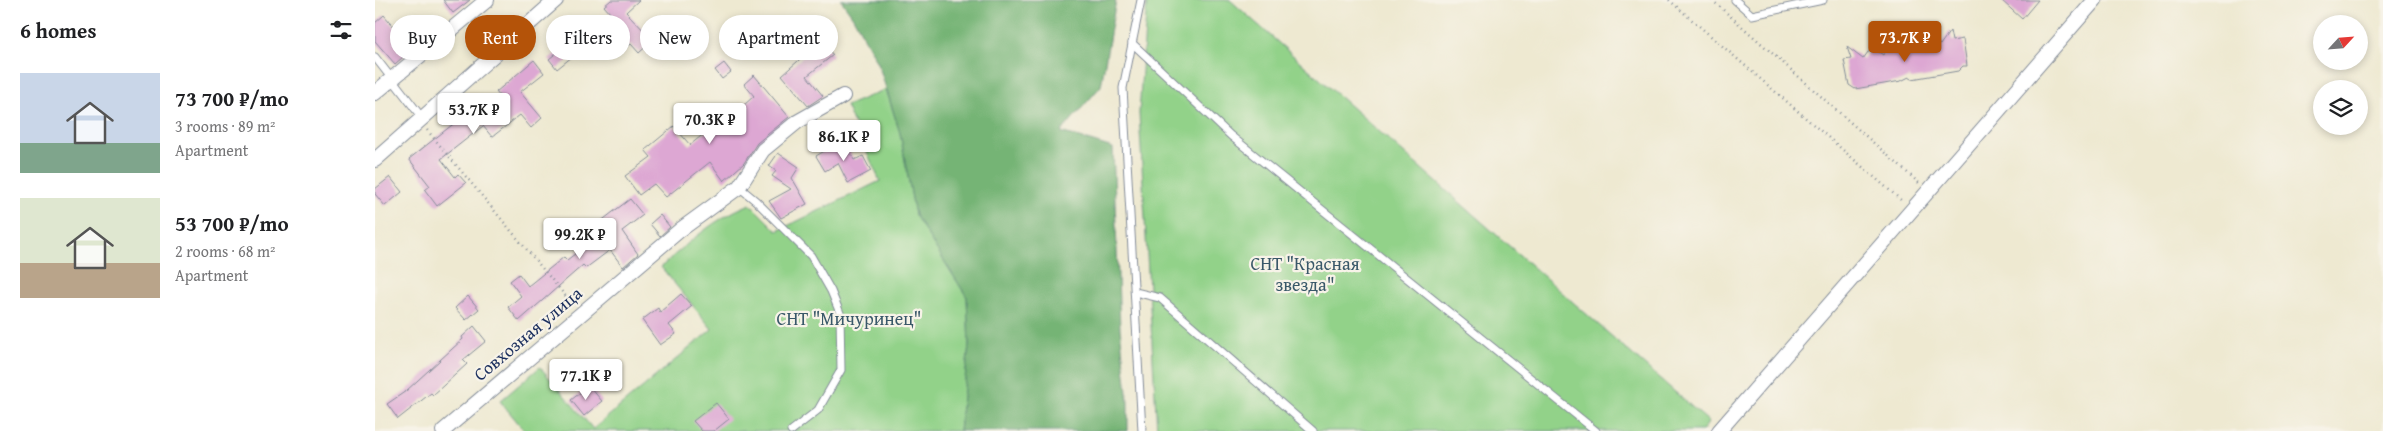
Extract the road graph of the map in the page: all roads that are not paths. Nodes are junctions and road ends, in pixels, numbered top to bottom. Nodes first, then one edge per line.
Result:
1 (487, 0) edge
2 (556, 0) edge
3 (1141, 0) edge
4 (1735, 0) edge
5 (1823, 0) edge
6 (2095, 0) edge
7 (1132, 43) junction
8 (375, 57) edge
9 (392, 79) junction
10 (375, 93) edge
11 (843, 96) dead end
12 (423, 120) junction
13 (375, 160) edge
14 (739, 187) junction
15 (1135, 292) junction
16 (443, 431) edge
17 (791, 431) edge
18 (1142, 431) edge
19 (1313, 431) edge
20 (1596, 431) edge
21 (1719, 431) edge

1 - 9 street
2 - 12 street
3 - 7 lane
4 - 5 lane
6 - 21 street
7 - 15 lane
7 - 20 lane
8 - 9 lane
9 - 10 street
9 - 12 lane
11 - 14 street, Совхозная улица
12 - 13 street
14 - 16 street, Совхозная улица
14 - 17 lane
15 - 18 lane
15 - 19 lane

